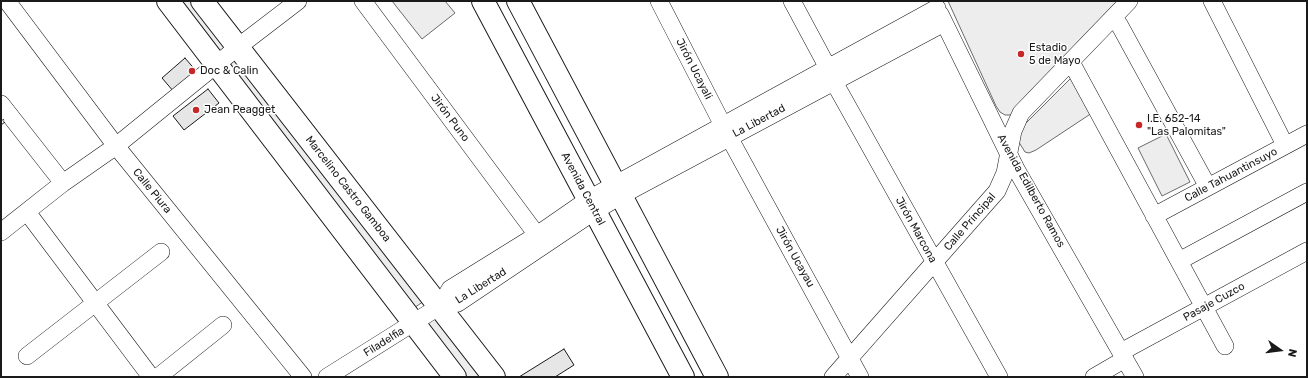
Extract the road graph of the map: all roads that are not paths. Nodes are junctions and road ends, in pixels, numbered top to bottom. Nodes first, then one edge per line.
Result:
1 (7, 1) edge
2 (168, 1) edge
3 (202, 1) edge
4 (298, 1) edge
5 (363, 1) edge
6 (482, 1) edge
7 (518, 1) edge
8 (659, 1) edge
9 (792, 1) edge
10 (1129, 1) edge
11 (1212, 1) edge
12 (935, 4) edge
13 (1114, 17) junction
14 (944, 23) junction
15 (238, 47) junction
16 (1071, 62) junction
17 (217, 64) junction
18 (831, 75) junction
19 (1, 104) edge
20 (726, 131) junction
21 (1307, 134) edge
22 (116, 146) junction
23 (1285, 146) junction
24 (1008, 152) junction
25 (63, 184) junction
26 (1208, 186) junction
27 (619, 189) junction
28 (1307, 192) edge
29 (592, 205) junction
30 (27, 212) junction
31 (1154, 216) junction
32 (1, 232) edge
33 (538, 235) junction
34 (1307, 251) edge
35 (161, 252) dead end
36 (1179, 260) junction
37 (934, 262) junction
38 (95, 303) junction
39 (440, 306) junction
40 (1204, 307) junction
41 (414, 324) junction
42 (223, 325) dead end
43 (1225, 346) dead end
44 (27, 356) dead end
45 (1123, 356) junction
46 (851, 359) junction
47 (151, 377) edge
48 (158, 377) edge
49 (303, 377) edge
50 (327, 377) edge
51 (454, 377) edge
52 (494, 377) edge
53 (683, 377) edge
54 (717, 377) edge
55 (833, 377) edge
56 (860, 377) edge
57 (999, 377) edge
58 (1094, 377) edge
59 (1135, 377) edge

1 - 22 street, Calle Piura
2 - 17 main road
3 - 15 main road, Marcelino Castro Gamboa
4 - 15 street
5 - 33 street, Jirón Puno
6 - 29 main road, Avenida Central
7 - 27 main road
8 - 20 street, Jirón Ucayali
9 - 18 street, Jirón Marcona
10 - 13 street, Calle Principal
11 - 23 street
12 - 14 street, Avenida Edilberto Ramos
12 - 18 street, La Libertad
13 - 16 street, Calle Principal
13 - 26 street
14 - 18 street, La Libertad
14 - 24 street, Avenida Edilberto Ramos
15 - 17 street
15 - 39 main road, Marcelino Castro Gamboa
16 - 24 street, Calle Principal
16 - 31 street
17 - 22 street
17 - 41 main road
18 - 20 street, La Libertad
18 - 37 street, Jirón Marcona
19 - 25 street
20 - 27 street, La Libertad
20 - 46 street, Jirón Ucayau
21 - 23 street, Calle Tahuantinsuyo
22 - 25 street
22 - 49 street, Calle Piura
23 - 26 street, Calle Tahuantinsuyo
24 - 37 street, Calle Principal
24 - 45 street, Avenida Edilberto Ramos
25 - 30 street
26 - 31 street, Calle Tahuantinsuyo
27 - 29 street, La Libertad
27 - 54 main road
28 - 36 street
29 - 33 street, La Libertad
29 - 39 street, La Libertad
29 - 53 main road, Avenida Central
30 - 32 street
30 - 38 street
31 - 36 street
33 - 39 street, La Libertad
34 - 40 street, Pasaje Cuzco
35 - 38 street
36 - 40 street
37 - 46 street, Calle Principal
37 - 57 street, Jirón Marcona
38 - 44 street
38 - 47 street
39 - 41 street, Filadelfia
39 - 52 main road, Marcelino Castro Gamboa
40 - 43 street
40 - 45 street, Pasaje Cuzco
41 - 50 street, Filadelfia
41 - 51 main road
42 - 48 street
45 - 58 street, Pasaje Cuzco
45 - 59 street, Avenida Edilberto Ramos
46 - 55 street, Calle Principal
46 - 56 street, Jirón Ucayau

